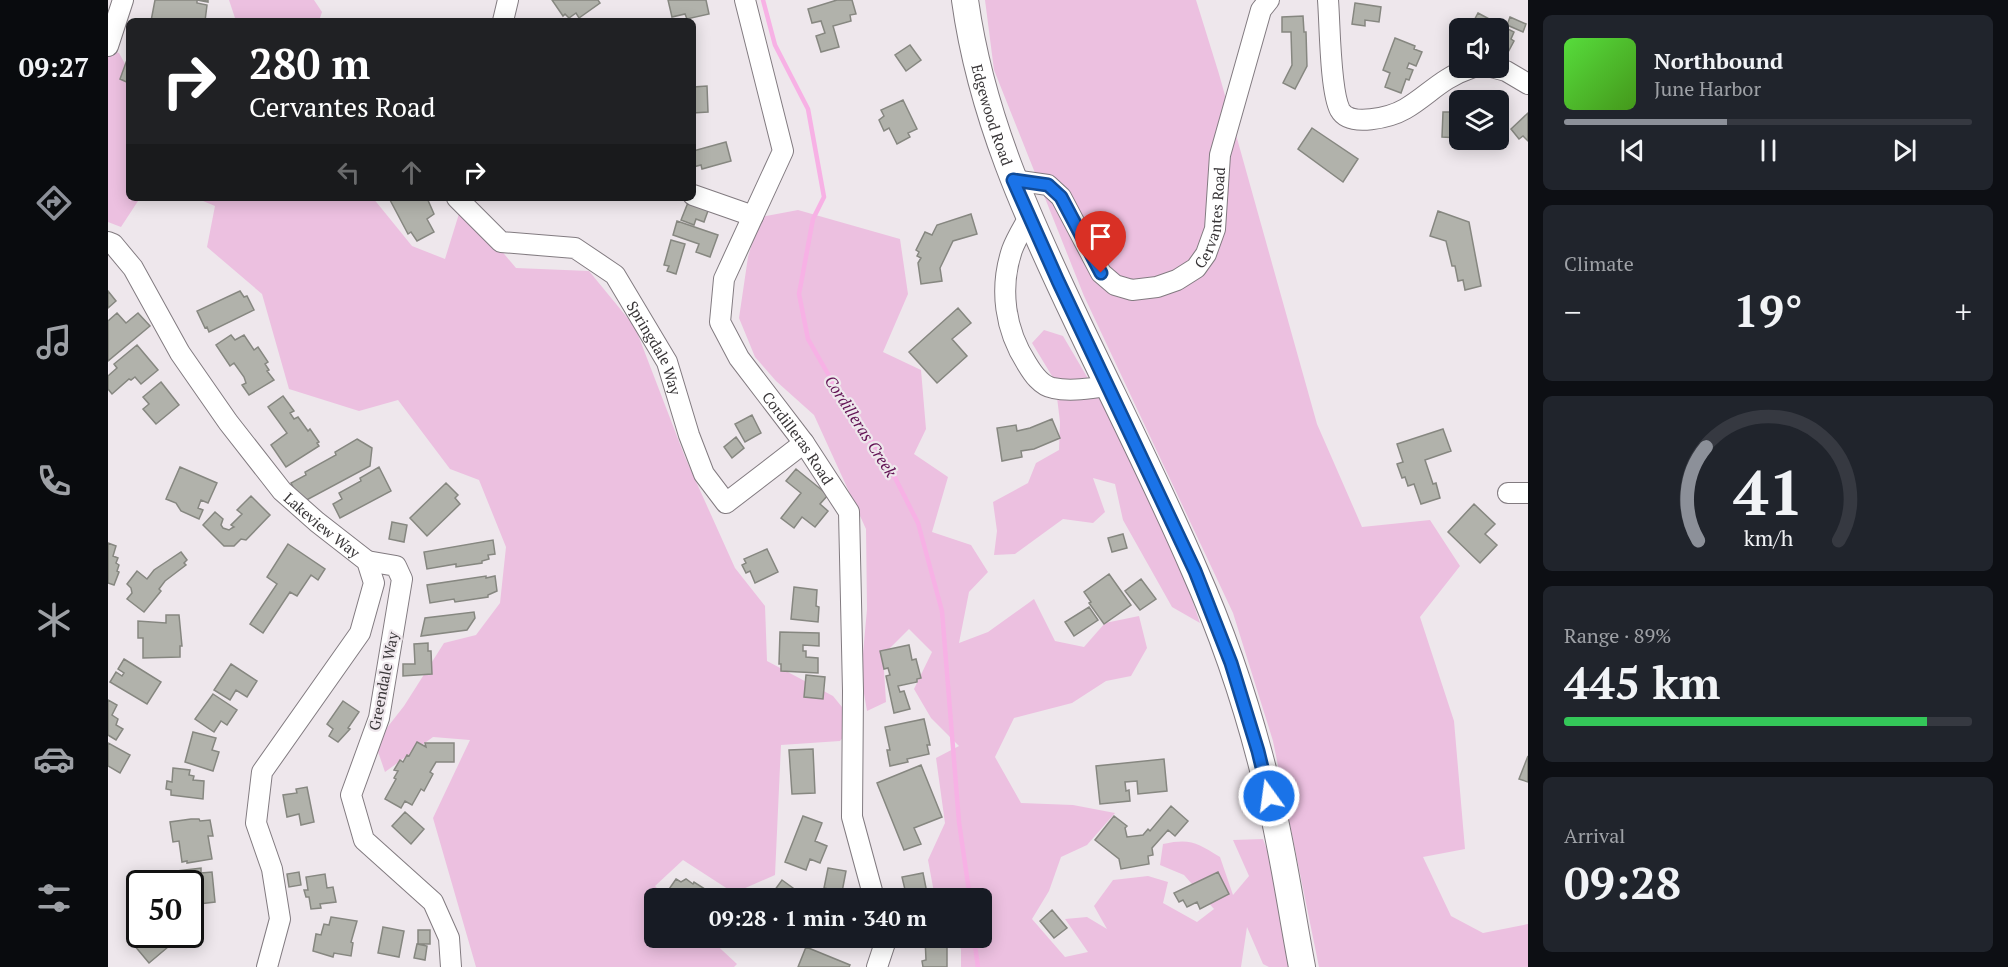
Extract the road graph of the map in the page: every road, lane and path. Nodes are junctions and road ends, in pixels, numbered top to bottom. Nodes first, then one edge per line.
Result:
1 (123, 0) edge
2 (508, 0) edge
3 (745, 0) edge
4 (965, 0) edge
5 (1269, 0) edge
6 (1328, 0) edge
7 (503, 18) edge
8 (108, 46) edge
9 (1509, 73) edge
10 (1449, 77) edge
11 (1528, 84) edge
12 (1013, 180) junction
13 (696, 196) edge
14 (460, 201) edge
15 (753, 216) junction
16 (1029, 217) junction
17 (108, 242) edge
18 (1108, 386) junction
19 (804, 443) junction
20 (1508, 493) dead end
21 (1528, 493) edge
22 (367, 561) junction
23 (871, 888) edge
24 (883, 948) edge
25 (267, 967) edge
26 (451, 967) edge
27 (877, 967) edge
28 (1302, 967) edge

1 - 8 street
2 - 7 street
3 - 15 street, Cordilleras Road
4 - 12 main road, Edgewood Road
5 - 12 street, Cervantes Road
6 - 10 street
9 - 11 street
12 - 16 main road, Edgewood Road
13 - 15 street
14 - 19 street, Springdale Way
15 - 19 street, Cordilleras Road
16 - 18 main road, Edgewood Road
16 - 18 street
17 - 22 street, Lakeview Way
18 - 28 main road, Edgewood Road
19 - 23 street, Cordilleras Road
20 - 21 street
22 - 25 street, Lakeview Way
22 - 26 street, Greendale Way
24 - 27 street

